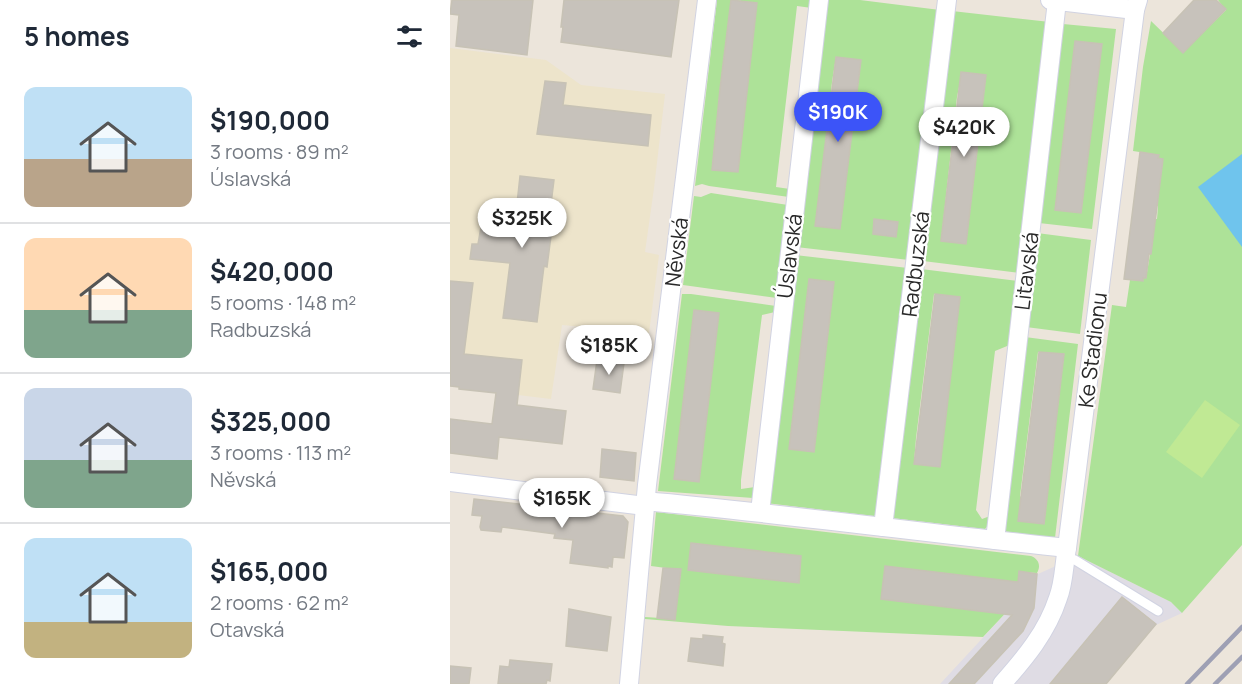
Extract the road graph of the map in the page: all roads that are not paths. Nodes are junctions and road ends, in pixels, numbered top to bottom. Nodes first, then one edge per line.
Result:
1 (707, 0) edge
2 (819, 0) edge
3 (947, 0) edge
4 (1054, 0) edge
5 (1137, 5) edge
6 (450, 482) edge
7 (645, 503) junction
8 (759, 512) junction
9 (883, 527) junction
10 (995, 540) junction
11 (1066, 553) junction
12 (1158, 611) dead end
13 (629, 684) edge
14 (1002, 684) edge

1 - 7 street, Něvská
2 - 8 street, Úslavská
3 - 9 street, Radbuzská
4 - 5 street
4 - 10 street, Litavská
5 - 11 street, Ke Stadionu
6 - 7 street
7 - 8 street
7 - 13 street, Něvská
8 - 9 street
9 - 10 street
10 - 11 street
11 - 12 lane
11 - 14 street, Ke Stadionu

